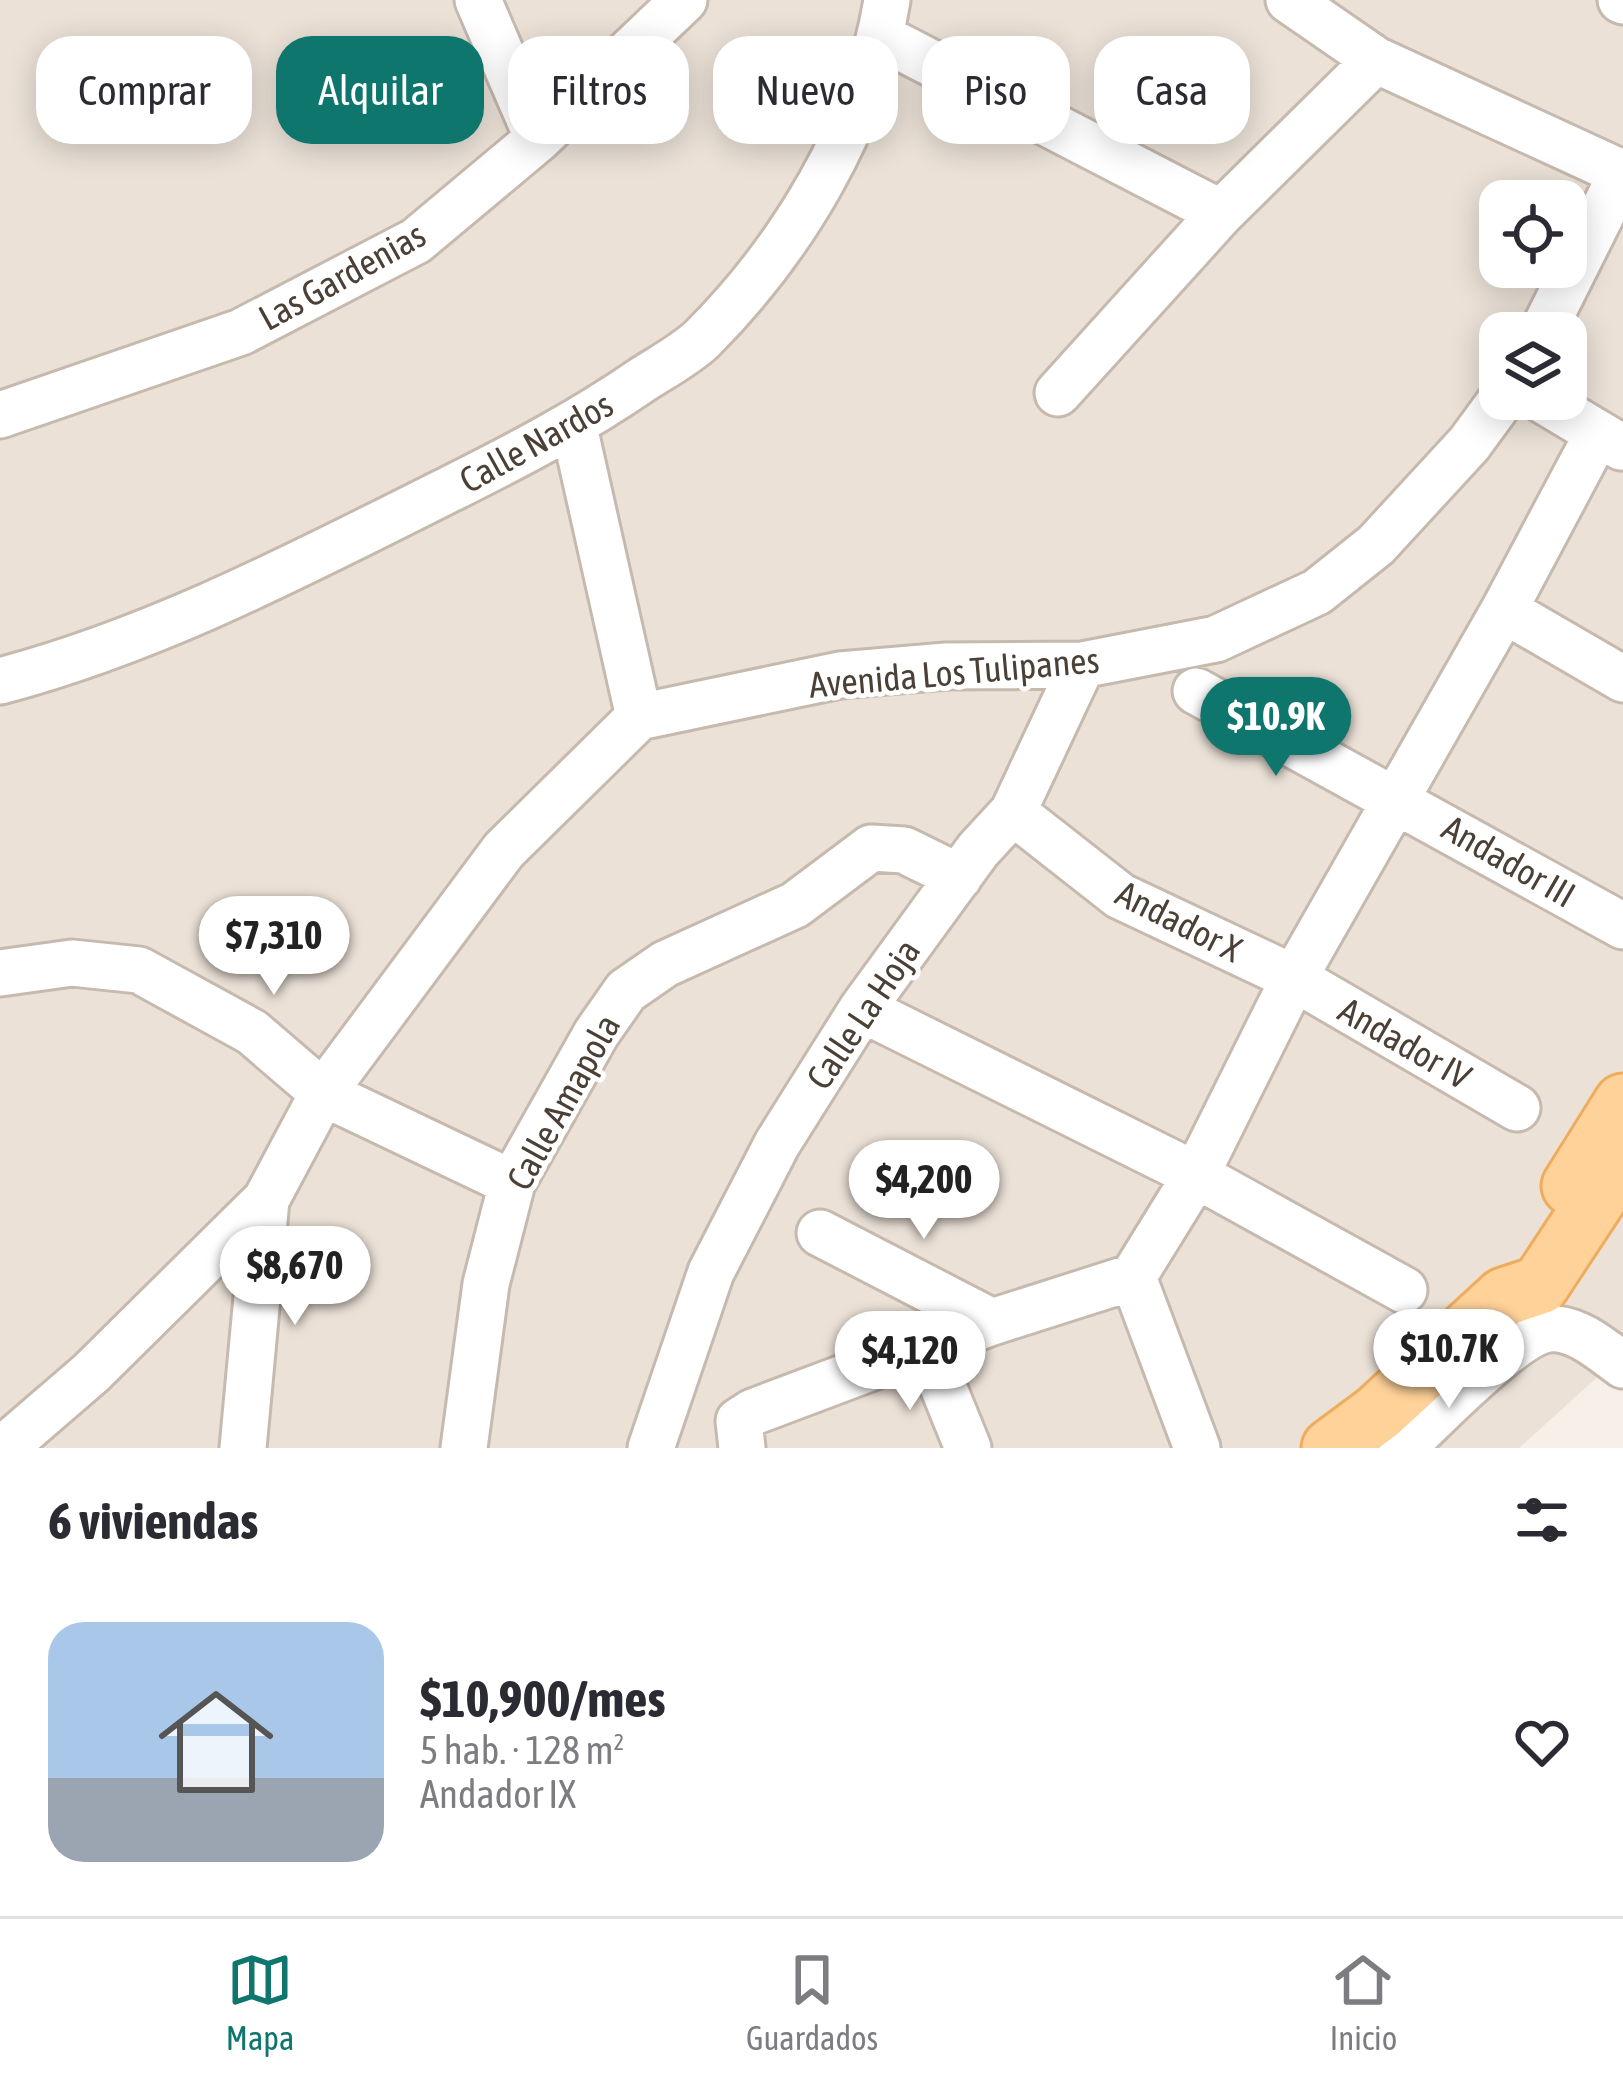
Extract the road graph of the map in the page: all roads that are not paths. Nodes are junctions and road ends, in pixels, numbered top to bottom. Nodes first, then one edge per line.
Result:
1 (478, 0) edge
2 (684, 0) edge
3 (1289, 0) edge
4 (884, 19) edge
5 (646, 36) edge
6 (1376, 60) junction
7 (508, 70) edge
8 (532, 144) edge
9 (1622, 172) edge
10 (1221, 212) junction
11 (1552, 312) edge
12 (1058, 393) dead end
13 (0, 415) edge
14 (1487, 420) edge
15 (1576, 420) edge
16 (574, 427) junction
17 (1610, 441) edge
18 (1504, 610) junction
19 (1082, 665) junction
20 (1623, 679) edge
21 (0, 681) edge
22 (1196, 691) dead end
23 (639, 717) junction
24 (1395, 796) junction
25 (1013, 812) junction
26 (959, 877) junction
27 (1623, 926) edge
28 (0, 973) edge
29 (1294, 978) junction
30 (862, 1009) junction
31 (323, 1093) junction
32 (1623, 1103) edge
33 (1517, 1108) dead end
34 (1623, 1159) edge
35 (1196, 1175) junction
36 (512, 1183) junction
37 (266, 1200) junction
38 (820, 1233) dead end
39 (1132, 1277) junction
40 (1404, 1290) dead end
41 (1504, 1297) junction
42 (992, 1322) junction
43 (927, 1347) junction
44 (1623, 1365) edge
45 (741, 1435) edge
46 (4, 1448) edge
47 (243, 1448) edge
48 (464, 1448) edge
49 (651, 1448) edge
50 (968, 1448) edge
51 (1197, 1448) edge
52 (1330, 1448) edge
53 (1402, 1448) edge

1 - 7 street
2 - 5 street, Las Gardenias
3 - 6 street
4 - 10 street
4 - 16 street, Calle Nardos
6 - 9 street
6 - 10 street
8 - 13 street, Las Gardenias
9 - 11 street
10 - 12 street
14 - 19 street, Avenida Los Tulipanes
15 - 17 street
16 - 21 street, Calle Nardos
16 - 23 street
17 - 18 street
18 - 20 street
18 - 24 street
19 - 23 street, Avenida Los Tulipanes
19 - 25 street, Calle La Hoja
22 - 24 street, Andador III
23 - 31 street
24 - 27 street, Andador III
24 - 29 street
25 - 26 street, Calle La Hoja
25 - 29 street, Andador X
26 - 30 street, Calle La Hoja
26 - 36 street, Calle Amapola
28 - 31 street
29 - 33 street, Andador IV
29 - 35 street
30 - 35 street
30 - 49 street, Calle La Hoja
31 - 36 street
31 - 37 street
32 - 41 main road
34 - 41 main road
35 - 39 street
35 - 40 street
36 - 48 street, Calle Amapola
37 - 46 street
37 - 47 street
38 - 42 street
39 - 42 street
39 - 51 street
41 - 52 main road
42 - 43 street
43 - 45 street
43 - 50 street
44 - 53 street

